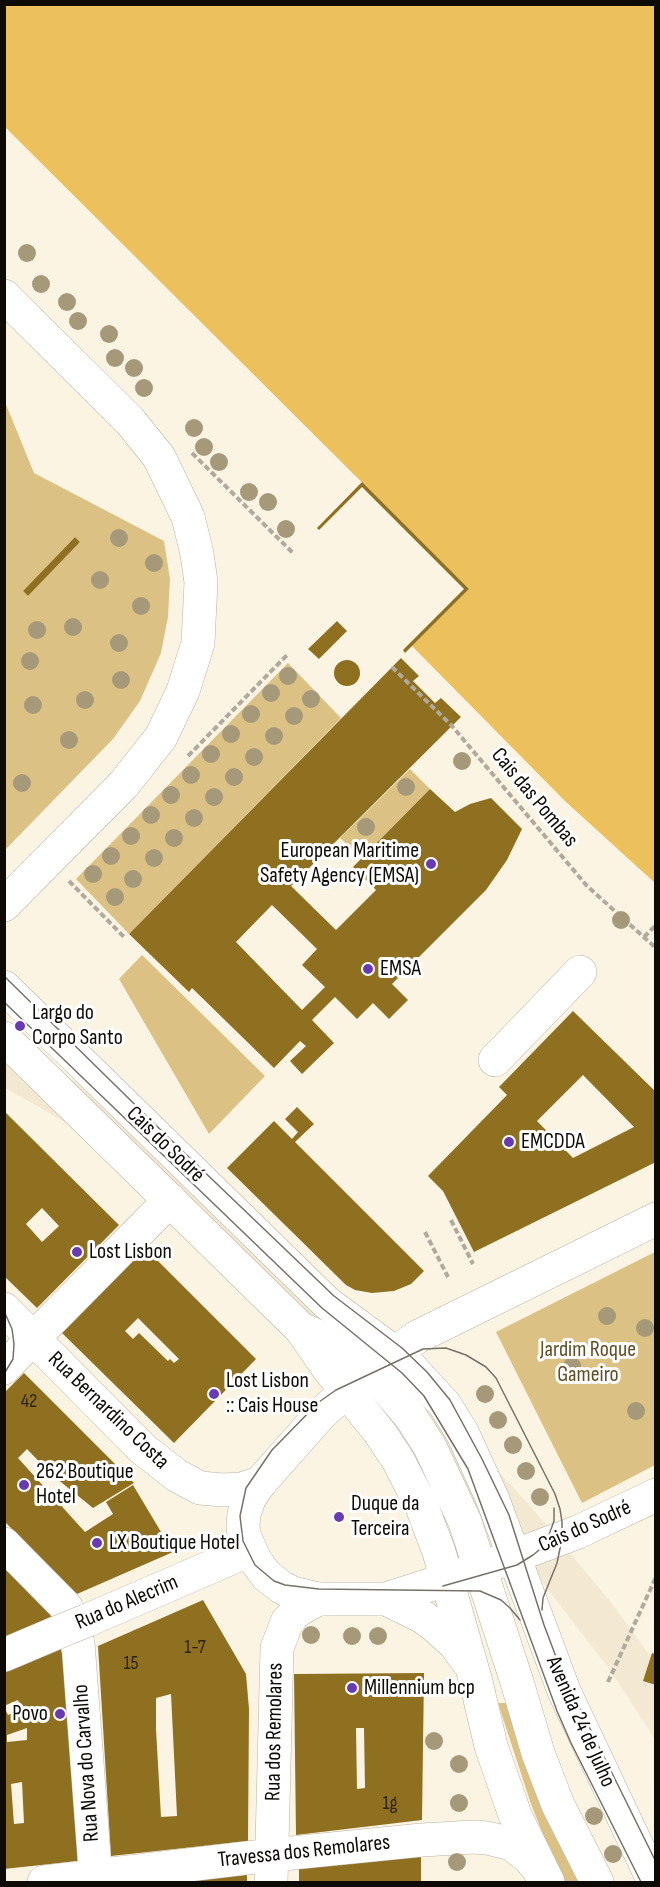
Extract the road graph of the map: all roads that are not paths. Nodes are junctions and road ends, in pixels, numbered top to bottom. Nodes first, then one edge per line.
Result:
1 (4, 296) edge
2 (4, 905) edge
3 (580, 972) dead end
4 (4, 987) edge
5 (4, 1015) edge
6 (4, 1038) edge
7 (495, 1060) dead end
8 (170, 1200) junction
9 (656, 1219) edge
10 (4, 1309) edge
11 (301, 1329) junction
12 (33, 1338) junction
13 (383, 1361) junction
14 (4, 1368) edge
15 (346, 1390) junction
16 (260, 1483) junction
17 (656, 1496) edge
18 (4, 1544) edge
19 (250, 1550) junction
20 (478, 1563) junction
21 (318, 1599) junction
22 (386, 1599) junction
23 (72, 1627) junction
24 (4, 1655) edge
25 (487, 1693) junction
26 (272, 1869) edge
27 (95, 1879) edge
28 (44, 1882) edge
29 (548, 1882) edge
30 (597, 1882) edge
31 (612, 1882) edge
32 (635, 1882) edge
33 (654, 1882) edge

1 - 2 street
3 - 7 street
4 - 13 street, Cais do Sodré
5 - 5 street
6 - 8 street, Cais do Sodré
8 - 11 street, Cais do Sodré
8 - 12 street
9 - 13 street
10 - 12 street, Rua Bernardino Costa
11 - 13 street
11 - 15 street
12 - 14 street
12 - 16 street, Rua Bernardino Costa
13 - 15 street
13 - 20 street
15 - 16 street
15 - 20 street
16 - 19 street
17 - 20 street, Cais do Sodré
18 - 23 street
19 - 21 street
19 - 23 street, Rua do Alecrim
20 - 20 street
20 - 22 street, Cais do Sodré
20 - 25 street
20 - 30 street, Avenida 24 de Julho
20 - 33 street, Avenida 24 de Julho
21 - 22 street
21 - 26 street, Rua dos Remolares
22 - 25 street
23 - 24 street, Rua do Alecrim
23 - 27 street, Rua Nova do Carvalho
25 - 29 street
26 - 27 street, Travessa dos Remolares
26 - 29 street, Travessa dos Remolares
27 - 28 street, Travessa dos Remolares
31 - 32 street

